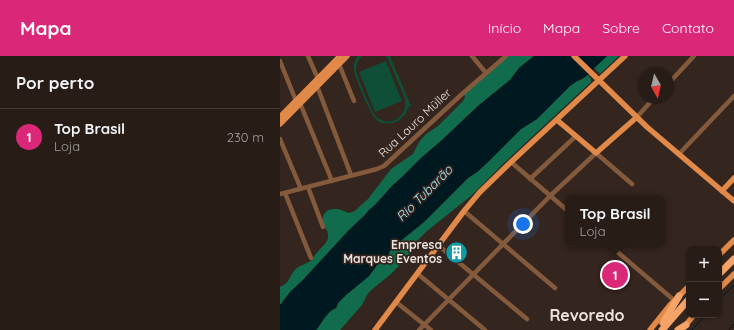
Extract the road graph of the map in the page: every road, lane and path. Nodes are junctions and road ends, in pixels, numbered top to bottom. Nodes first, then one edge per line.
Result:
1 (308, 56) edge
2 (347, 56) edge
3 (472, 56) edge
4 (506, 56) edge
5 (574, 56) edge
6 (625, 56) edge
7 (694, 56) edge
8 (338, 59) edge
9 (280, 62) edge
10 (486, 73) junction
11 (674, 78) edge
12 (318, 79) junction
13 (598, 79) junction
14 (317, 86) junction
15 (734, 96) edge
16 (354, 101) dead end
17 (298, 102) junction
18 (649, 104) edge
19 (280, 117) edge
20 (637, 117) junction
21 (557, 120) junction
22 (280, 124) edge
23 (576, 136) junction
24 (280, 139) edge
25 (596, 153) junction
26 (679, 154) junction
27 (511, 162) junction
28 (351, 176) junction
29 (734, 178) edge
30 (530, 179) junction
31 (332, 181) junction
32 (632, 184) dead end
33 (308, 187) junction
34 (301, 189) junction
35 (722, 191) junction
36 (282, 194) edge
37 (550, 196) junction
38 (734, 201) edge
39 (565, 208) edge
40 (464, 211) junction
41 (323, 227) dead end
42 (734, 240) edge
43 (503, 244) junction
44 (439, 246) junction
45 (612, 247) edge
46 (722, 252) edge
47 (734, 253) edge
48 (311, 258) dead end
49 (734, 259) edge
50 (722, 265) edge
51 (722, 271) edge
52 (418, 274) junction
53 (473, 274) junction
54 (734, 274) edge
55 (722, 286) edge
56 (555, 288) dead end
57 (686, 289) edge
58 (677, 298) junction
59 (448, 300) junction
60 (396, 302) junction
61 (686, 302) edge
62 (686, 309) edge
63 (692, 318) edge
64 (527, 319) dead end
65 (424, 325) junction
66 (684, 328) edge
67 (375, 330) edge
68 (419, 330) edge
69 (431, 330) edge
70 (484, 330) edge
71 (650, 330) edge
72 (659, 330) edge
73 (662, 330) edge
74 (668, 330) edge
75 (678, 330) edge

1 - 12 street
2 - 8 main road
3 - 10 street
4 - 10 street, Rua Lauro Müller
5 - 13 main road
6 - 13 main road
7 - 11 street
8 - 12 main road
8 - 14 main road
8 - 16 street
9 - 17 street
10 - 28 street, Rua Lauro Müller
12 - 17 main road
13 - 20 main road
13 - 21 main road
14 - 17 main road
14 - 28 street
15 - 26 street
17 - 19 main road
17 - 22 main road
17 - 31 street
18 - 20 street
20 - 25 main road
20 - 26 main road
21 - 23 main road
21 - 27 main road
23 - 25 main road
23 - 30 street
24 - 34 street
25 - 32 street
25 - 37 street
26 - 35 main road
27 - 30 street
27 - 40 main road
28 - 31 street, Rua Lauro Müller
29 - 35 main road
30 - 37 street
31 - 33 street, Rua Lauro Müller
33 - 34 street, Rua Lauro Müller
33 - 41 street
34 - 36 street, Rua Lauro Müller
35 - 38 main road
36 - 48 street
37 - 39 street
37 - 43 street
40 - 43 street
40 - 44 main road
42 - 46 main road
43 - 53 street
43 - 56 street
44 - 52 main road
44 - 53 street
45 - 58 street
47 - 50 highway
49 - 51 highway
52 - 59 street
52 - 60 main road
53 - 59 street
53 - 64 street
54 - 55 main road
57 - 58 main road
58 - 71 main road
58 - 72 highway
59 - 65 street
59 - 70 street
60 - 65 street
60 - 67 main road
61 - 73 highway
62 - 74 highway
63 - 66 main road
65 - 68 street
65 - 69 street
66 - 75 highway

